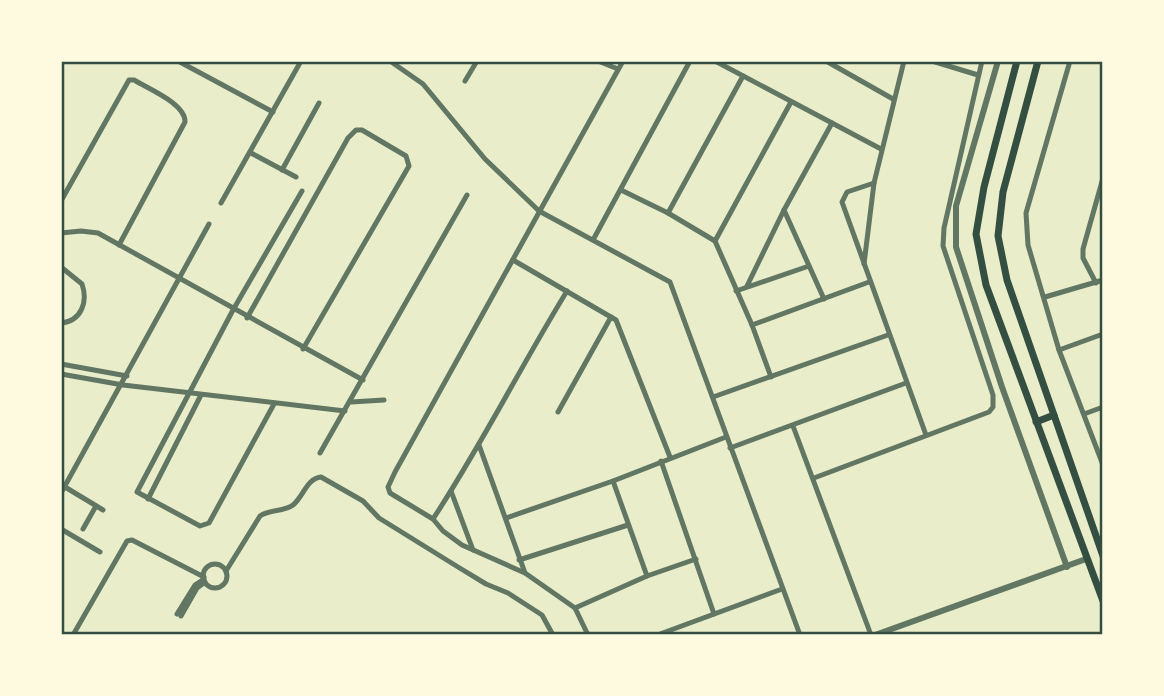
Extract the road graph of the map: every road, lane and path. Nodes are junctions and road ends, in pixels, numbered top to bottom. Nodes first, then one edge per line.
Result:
1 (178, 61) edge
2 (301, 61) edge
3 (390, 61) edge
4 (477, 61) edge
5 (597, 61) edge
6 (623, 61) edge
7 (690, 61) edge
8 (715, 61) edge
9 (826, 61) edge
10 (904, 61) edge
11 (932, 61) edge
12 (982, 61) edge
13 (998, 61) edge
14 (1017, 61) edge
15 (1038, 61) edge
16 (1070, 61) edge
17 (618, 69) junction
18 (978, 75) junction
19 (743, 76) junction
20 (465, 81) dead end
21 (893, 99) junction
22 (792, 102) junction
23 (319, 103) dead end
24 (273, 112) junction
25 (832, 123) junction
26 (881, 149) junction
27 (251, 153) junction
28 (282, 170) junction
29 (296, 177) dead end
30 (1103, 178) edge
31 (874, 183) junction
32 (621, 190) junction
33 (302, 191) dead end
34 (467, 195) dead end
35 (61, 201) edge
36 (221, 204) dead end
37 (784, 210) junction
38 (540, 211) junction
39 (668, 213) junction
40 (209, 224) dead end
41 (62, 235) edge
42 (593, 240) junction
43 (715, 241) junction
44 (272, 242) junction
45 (119, 245) junction
46 (285, 249) junction
47 (513, 260) junction
48 (864, 265) junction
49 (61, 267) edge
50 (809, 267) junction
51 (177, 279) junction
52 (1103, 280) edge
53 (869, 282) junction
54 (1096, 283) junction
55 (747, 286) junction
56 (736, 290) junction
57 (567, 291) junction
58 (1045, 297) junction
59 (824, 299) junction
60 (233, 310) junction
61 (611, 317) junction
62 (247, 318) junction
63 (61, 323) edge
64 (752, 325) junction
65 (1103, 334) edge
66 (888, 335) junction
67 (303, 349) junction
68 (1059, 350) junction
69 (61, 363) edge
70 (61, 374) edge
71 (127, 376) junction
72 (771, 377) junction
73 (363, 380) junction
74 (906, 383) junction
75 (122, 385) junction
76 (189, 393) junction
77 (201, 394) junction
78 (713, 397) junction
79 (384, 400) dead end
80 (351, 402) junction
81 (274, 404) junction
82 (1103, 407) edge
83 (345, 411) junction
84 (558, 412) dead end
85 (1084, 414) junction
86 (1054, 415) junction
87 (1036, 422) junction
88 (793, 426) junction
89 (926, 435) junction
90 (726, 437) junction
91 (479, 445) junction
92 (730, 448) junction
93 (320, 453) dead end
94 (670, 457) junction
95 (661, 461) junction
96 (1103, 465) edge
97 (814, 478) junction
98 (613, 481) junction
99 (63, 490) edge
100 (451, 491) junction
101 (148, 499) junction
102 (96, 506) junction
103 (103, 510) dead end
104 (506, 518) junction
105 (433, 519) junction
106 (628, 525) junction
107 (61, 529) edge
108 (83, 529) dead end
109 (474, 551) junction
110 (100, 552) dead end
111 (1103, 556) edge
112 (696, 559) junction
113 (1086, 559) junction
114 (519, 560) junction
115 (1067, 567) junction
116 (226, 571) junction
117 (525, 573) junction
118 (647, 576) junction
119 (204, 579) junction
120 (782, 589) junction
121 (1103, 601) edge
122 (575, 607) junction
123 (714, 614) junction
124 (179, 615) dead end
125 (660, 634) edge
126 (73, 635) edge
127 (553, 635) edge
128 (588, 635) edge
129 (800, 635) edge
130 (873, 635) edge

1 - 24 street
2 - 24 street
3 - 38 street
4 - 20 street
5 - 17 street
6 - 17 street
7 - 32 street
8 - 19 street
9 - 21 street
10 - 21 street
11 - 18 street
12 - 18 street
13 - 115 street
14 - 87 main road
15 - 86 main road
16 - 58 street
17 - 38 street
18 - 89 street
19 - 22 street
19 - 39 street
21 - 26 street
22 - 25 street
22 - 43 street
23 - 28 street
24 - 27 street
25 - 26 street
25 - 37 street
26 - 31 street
27 - 28 street
27 - 36 street
28 - 29 street
30 - 54 street
31 - 48 street
31 - 48 street
32 - 39 street
32 - 42 street
33 - 44 street
34 - 73 street
35 - 45 street
37 - 50 street
37 - 55 street
38 - 42 street
38 - 47 street
39 - 43 street
40 - 51 street
41 - 45 street
42 - 78 street
43 - 56 street
44 - 46 street
44 - 60 street
45 - 51 street
46 - 62 street
46 - 67 street
47 - 57 street
47 - 105 street
48 - 53 street
49 - 63 street
50 - 55 street
50 - 59 street
51 - 60 street
51 - 71 street
52 - 54 street
53 - 59 street
53 - 66 street
54 - 58 street
55 - 56 street
56 - 64 street
57 - 61 street
57 - 91 street
58 - 68 street
59 - 64 street
60 - 62 street
60 - 76 street
61 - 84 street
61 - 94 street
62 - 67 street
64 - 72 street
65 - 68 street
66 - 72 street
66 - 74 street
67 - 73 street
68 - 85 street
69 - 71 street
70 - 75 street
71 - 75 street
72 - 78 street
73 - 80 street
74 - 88 street
74 - 89 street
75 - 76 street
75 - 99 street
76 - 77 street
76 - 101 street
77 - 81 street
77 - 101 street
78 - 90 street
79 - 80 street
80 - 83 street
81 - 83 street
81 - 101 street
82 - 85 street
83 - 93 street
85 - 96 street
86 - 87 main road
86 - 111 main road
87 - 113 main road
88 - 92 street
88 - 97 street
89 - 97 street
90 - 92 street
90 - 94 street
91 - 100 street
91 - 104 street
92 - 120 street
94 - 95 street
95 - 98 street
95 - 112 street
97 - 130 street
98 - 104 street
98 - 106 street
99 - 102 street
100 - 105 street
100 - 109 street
102 - 103 street
102 - 108 street
104 - 114 street
105 - 109 street
106 - 114 street
106 - 118 street
107 - 110 street
109 - 117 street
112 - 118 street
112 - 123 street
113 - 115 street
113 - 121 main road
114 - 117 street
115 - 130 street
116 - 119 street
116 - 119 street
116 - 127 street
117 - 122 street
118 - 122 street
119 - 124 street
119 - 126 street
120 - 123 street
120 - 129 street
122 - 128 street
123 - 125 street

